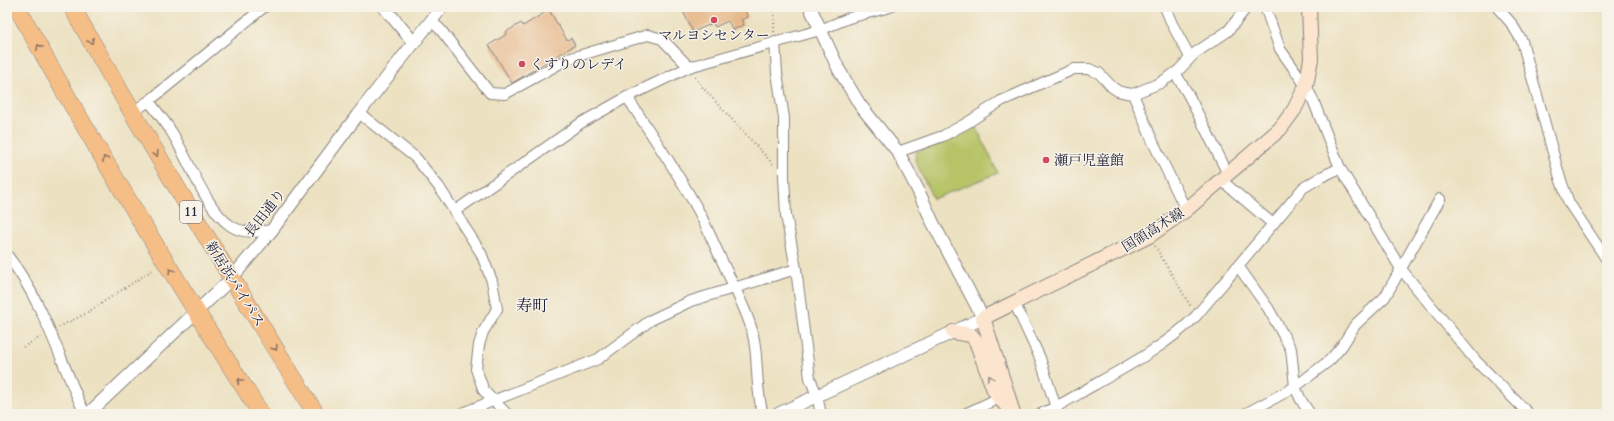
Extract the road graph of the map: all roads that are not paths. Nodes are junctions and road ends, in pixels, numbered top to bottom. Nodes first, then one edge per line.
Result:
1 (17, 7) edge
2 (72, 7) edge
3 (264, 7) edge
4 (384, 7) edge
5 (442, 7) edge
6 (810, 7) edge
7 (890, 7) edge
8 (1165, 7) edge
9 (1247, 7) edge
10 (1265, 7) edge
11 (1309, 7) edge
12 (1497, 7) edge
13 (431, 21) junction
14 (820, 30) junction
15 (775, 42) junction
16 (414, 43) junction
17 (1190, 57) junction
18 (689, 67) junction
19 (1175, 73) junction
20 (1306, 86) junction
21 (1133, 94) junction
22 (627, 97) junction
23 (149, 102) junction
24 (131, 113) junction
25 (359, 113) junction
26 (898, 152) junction
27 (1340, 168) junction
28 (1225, 177) junction
29 (1440, 199) dead end
30 (1186, 210) junction
31 (455, 211) junction
32 (1273, 224) junction
33 (272, 230) junction
34 (7, 255) edge
35 (1607, 260) edge
36 (1238, 266) junction
37 (796, 269) junction
38 (1401, 269) junction
39 (231, 279) junction
40 (734, 288) junction
41 (1014, 302) junction
42 (196, 313) junction
43 (983, 318) junction
44 (953, 332) junction
45 (1295, 387) junction
46 (817, 396) junction
47 (999, 398) junction
48 (493, 401) junction
49 (1057, 410) edge
50 (1012, 412) edge
51 (86, 414) edge
52 (261, 414) edge
53 (316, 414) edge
54 (460, 414) edge
55 (507, 414) edge
56 (763, 414) edge
57 (778, 414) edge
58 (821, 414) edge
59 (965, 414) edge
60 (1040, 414) edge
61 (1245, 414) edge
62 (1310, 414) edge
63 (1529, 414) edge

42 -> 1 highway
2 -> 24 highway, 新居浜バイパス / 11
3 - 23 street
4 - 16 street
5 - 13 street, 長田通り
6 - 14 street
7 - 14 street
8 - 17 street
9 - 17 street
10 - 20 street
11 - 20 main road, 国領高木線
12 - 35 street
13 - 16 street, 長田通り
13 - 18 street
14 - 15 street
14 - 26 street
15 - 18 street
15 - 37 street
16 - 25 street, 長田通り
17 - 19 street
18 - 22 street
19 - 21 street
19 - 28 street
20 - 27 street
20 - 28 main road, 国領高木線
21 - 26 street
21 - 30 street
22 - 31 street
22 - 40 street
23 - 24 street
23 - 33 street
24 -> 39 highway, 新居浜バイパス / 11
25 - 31 street
25 - 33 street, 長田通り
26 - 43 street
27 - 32 street
27 - 38 street
28 - 30 main road, 国領高木線
28 - 32 street
29 - 38 street
30 - 41 main road, 国領高木線
31 - 48 street
32 - 36 street
33 - 39 street, 長田通り
34 - 51 street
36 - 45 street
36 - 49 street
37 - 40 street
37 - 46 street
38 - 45 street
38 - 63 street
39 - 42 street, 長田通り
39 -> 53 highway, 新居浜バイパス / 11
40 - 48 street
40 - 56 street
41 - 43 main road, 国領高木線
41 - 49 street
42 - 51 street, 長田通り
52 -> 42 highway
43 - 44 street
43 - 50 main road
44 - 46 street
47 -> 44 main road
45 - 61 street
45 - 62 street
46 - 57 street
46 - 58 street
47 - 50 main road
47 - 59 street
48 - 54 street
48 - 55 street
49 - 60 street

